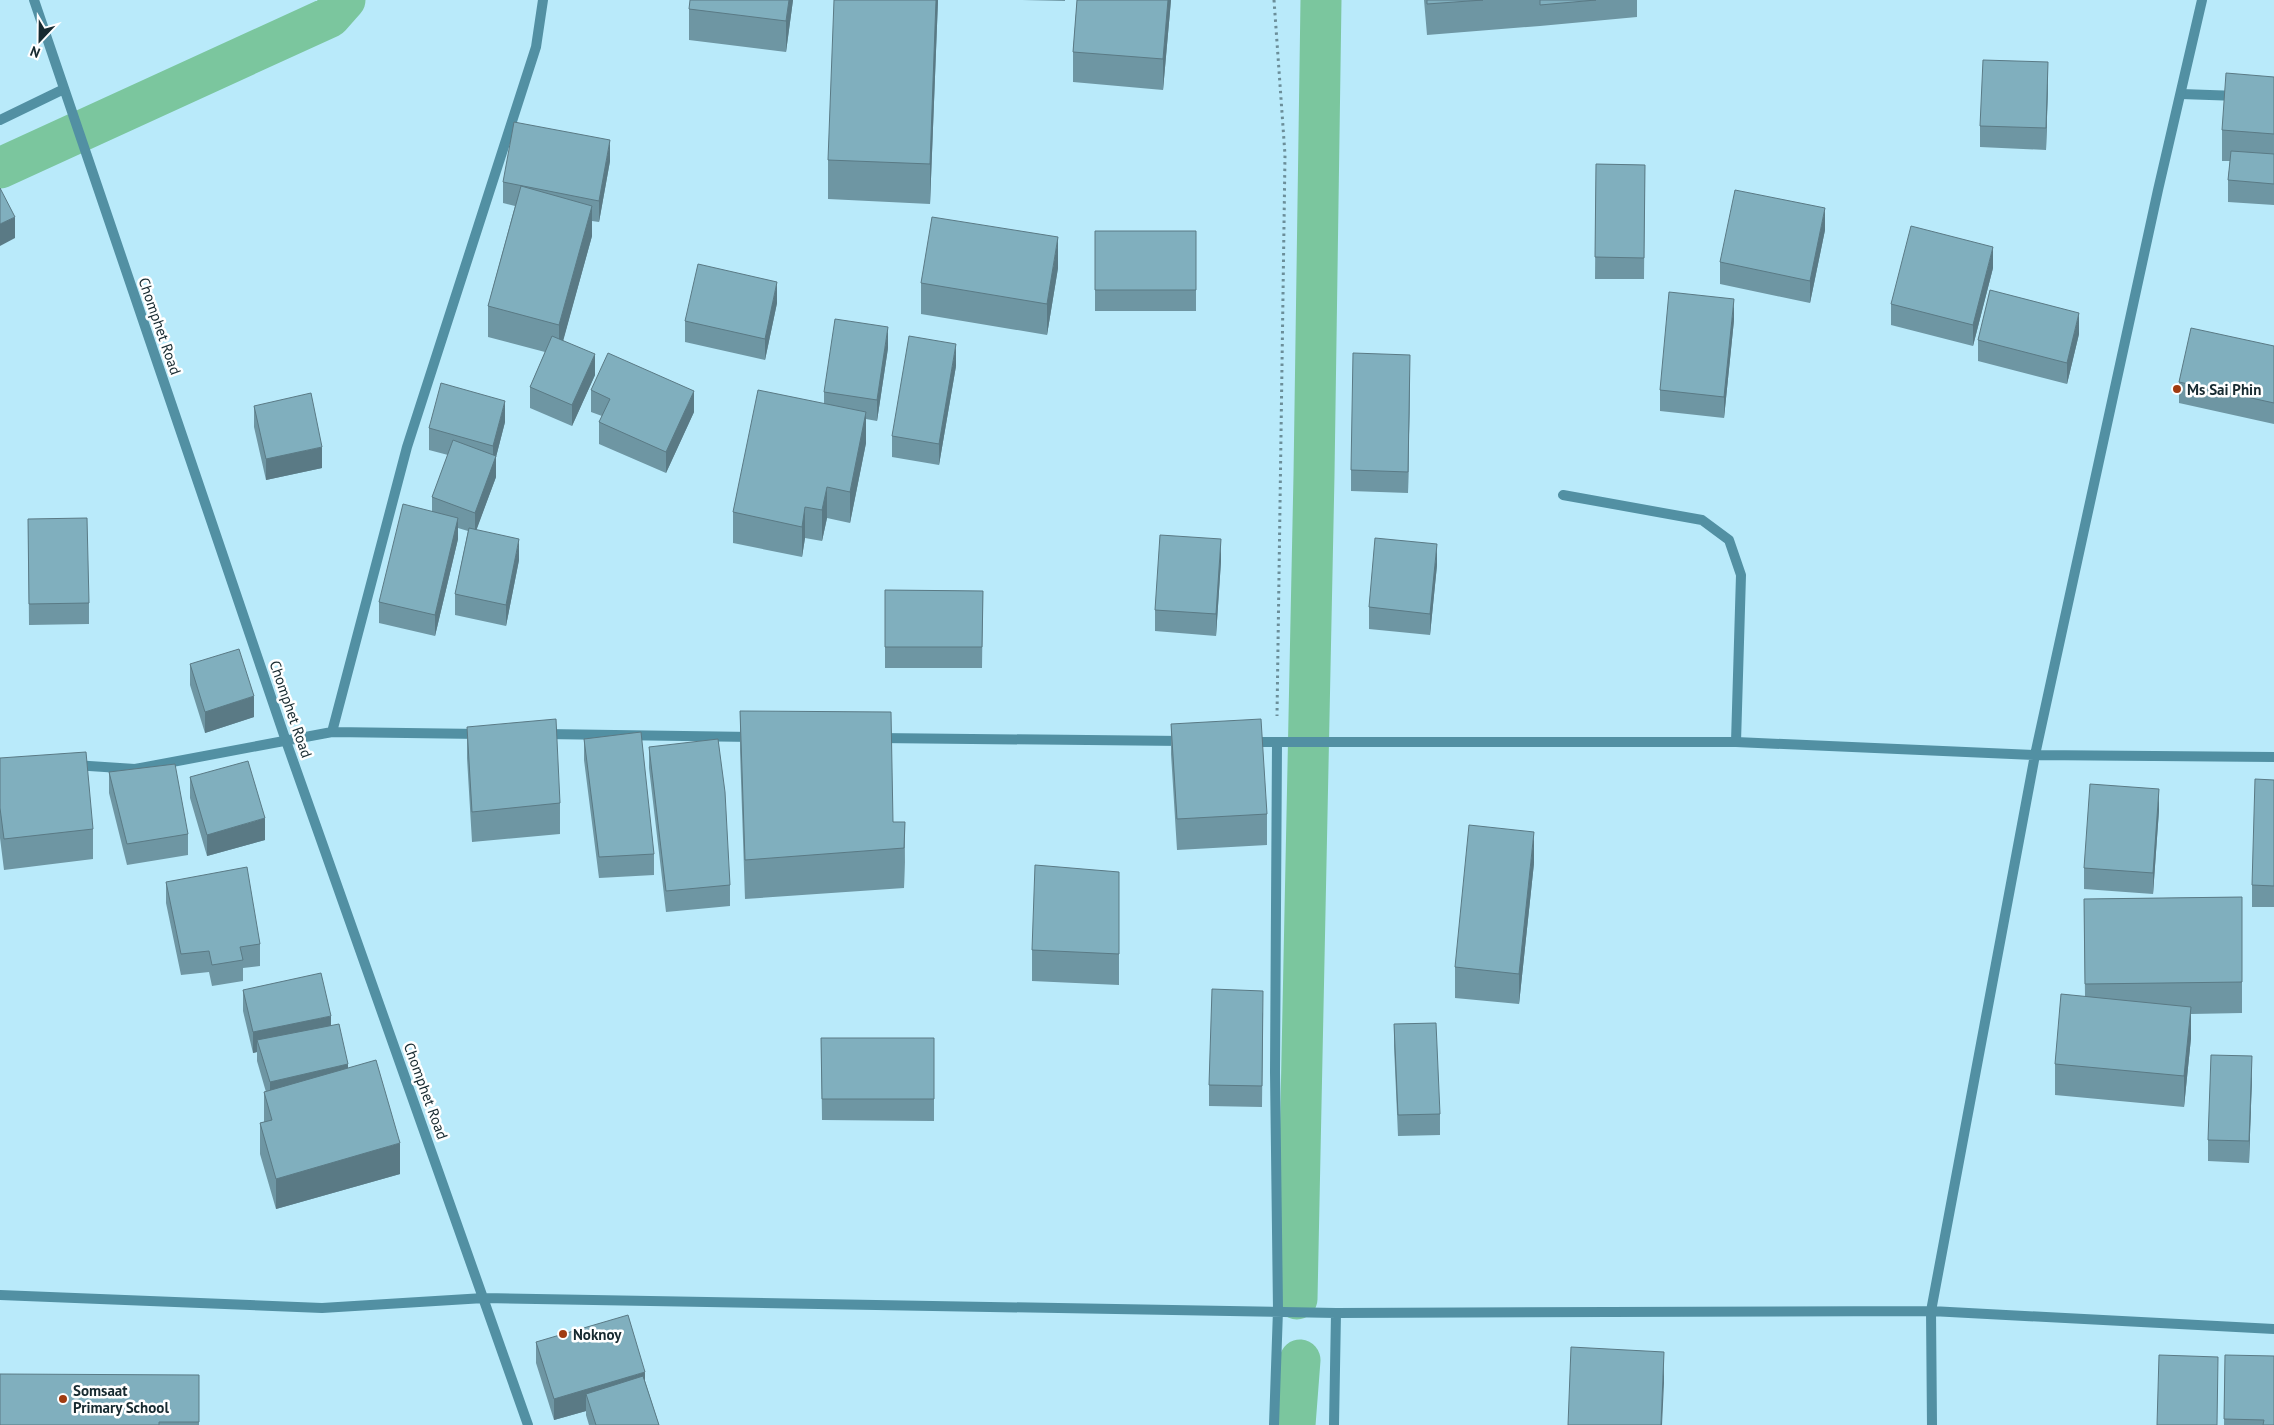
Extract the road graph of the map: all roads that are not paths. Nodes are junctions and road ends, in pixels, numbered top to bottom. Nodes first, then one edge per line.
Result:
1 (34, 0) edge
2 (543, 0) edge
3 (2202, 0) edge
4 (64, 89) junction
5 (2181, 94) junction
6 (2246, 96) edge
7 (0, 120) edge
8 (1564, 495) dead end
9 (332, 732) junction
10 (492, 734) edge
11 (531, 734) edge
12 (760, 737) edge
13 (869, 738) edge
14 (286, 741) junction
15 (1197, 742) edge
16 (1237, 742) edge
17 (1277, 742) junction
18 (1736, 742) junction
19 (2035, 755) junction
20 (2274, 757) edge
21 (67, 765) edge
22 (0, 1295) edge
23 (484, 1298) junction
24 (1278, 1310) junction
25 (1931, 1311) junction
26 (1336, 1313) junction
27 (2274, 1329) edge
28 (528, 1425) edge
29 (1274, 1425) edge
30 (1334, 1425) edge
31 (1932, 1425) edge

1 - 4 street, Chomphet Road
2 - 9 street
3 - 5 street
4 - 7 street
4 - 14 street, Chomphet Road
5 - 6 street
5 - 19 street
8 - 18 street
9 - 10 street
9 - 14 street
11 - 12 street
13 - 15 street
14 - 21 street
14 - 23 street, Chomphet Road
16 - 17 street
17 - 18 street
17 - 24 street
18 - 19 street
19 - 20 street
19 - 25 street
22 - 23 street
23 - 24 street
23 - 28 street, Chomphet Road
24 - 26 street
24 - 29 street
25 - 26 street
25 - 27 street
25 - 31 street
26 - 30 street

